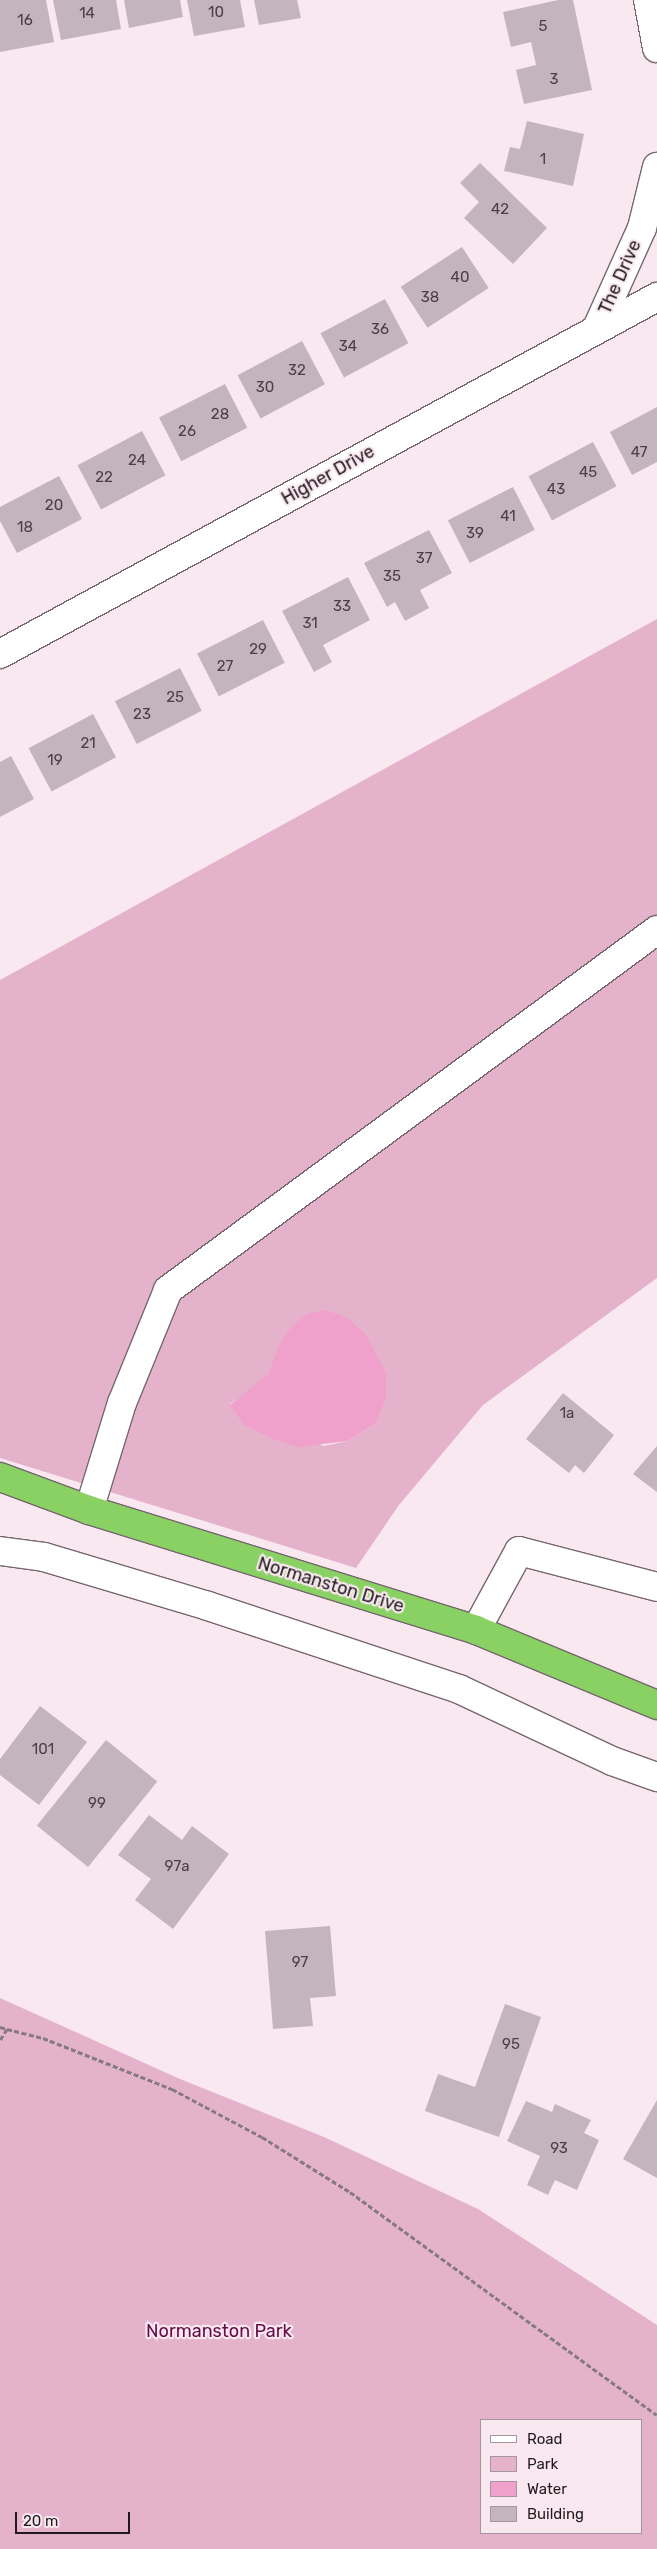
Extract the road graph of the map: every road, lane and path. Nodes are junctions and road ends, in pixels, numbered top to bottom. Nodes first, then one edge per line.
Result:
1 (648, 0) edge
2 (657, 48) edge
3 (657, 167) edge
4 (657, 297) edge
5 (597, 328) junction
6 (0, 654) edge
7 (657, 930) edge
8 (0, 1477) edge
9 (89, 1510) junction
10 (0, 1551) edge
11 (657, 1587) edge
12 (476, 1630) junction
13 (657, 1704) edge
14 (657, 1777) edge
15 (0, 2026) edge
16 (7, 2029) junction
17 (0, 2040) edge
18 (657, 2415) edge

1 - 2 street
3 - 5 street, The Drive
4 - 5 street, Higher Drive
5 - 6 street, Higher Drive
7 - 9 street
8 - 9 highway, Normanston Drive
9 - 12 highway, Normanston Drive
10 - 14 street
11 - 12 street
12 - 13 highway, Normanston Drive
15 - 16 path
16 - 17 path
16 - 18 path

